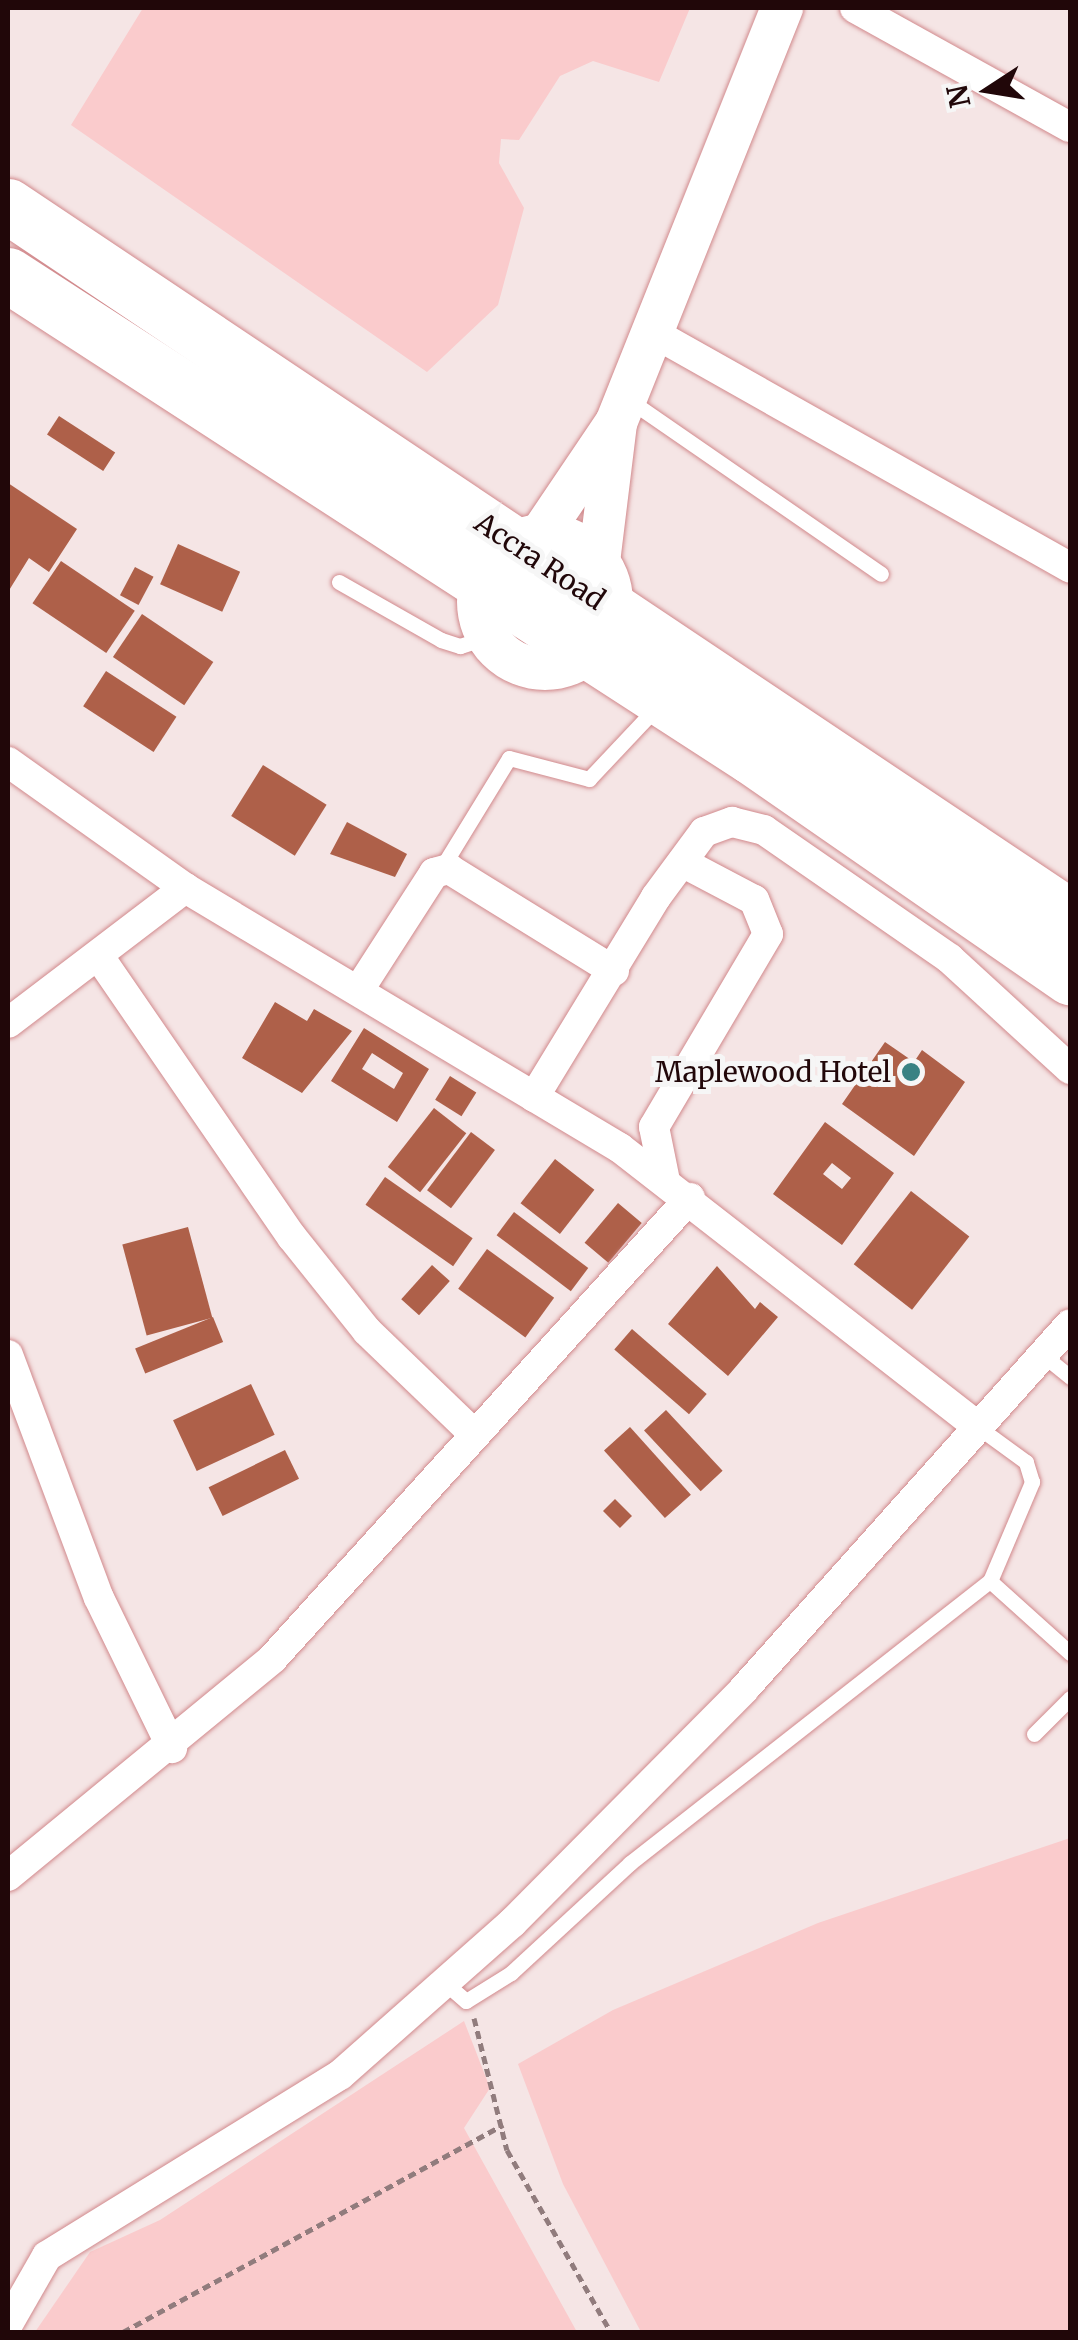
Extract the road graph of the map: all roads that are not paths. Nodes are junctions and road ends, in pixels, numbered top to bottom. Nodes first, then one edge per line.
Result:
1 (782, 8) edge
2 (855, 8) edge
3 (1070, 127) edge
4 (26, 219) edge
5 (8, 273) edge
6 (652, 332) junction
7 (621, 410) junction
8 (528, 537) junction
9 (1070, 568) edge
10 (881, 574) dead end
11 (339, 582) dead end
12 (606, 585) junction
13 (483, 612) junction
14 (588, 656) junction
15 (662, 702) junction
16 (8, 762) edge
17 (682, 862) junction
18 (440, 870) junction
19 (185, 888) junction
20 (1070, 917) edge
21 (100, 958) junction
22 (614, 971) junction
23 (1070, 977) edge
24 (360, 988) junction
25 (8, 1023) edge
26 (1070, 1069) edge
27 (534, 1096) junction
28 (677, 1189) junction
29 (1070, 1326) edge
30 (8, 1355) edge
31 (1043, 1355) junction
32 (1070, 1377) edge
33 (978, 1426) junction
34 (474, 1434) junction
35 (990, 1581) junction
36 (1070, 1653) edge
37 (1070, 1698) edge
38 (1034, 1734) dead end
39 (172, 1748) junction
40 (8, 1876) edge
41 (455, 1992) junction
42 (8, 2324) edge

1 - 6 street
2 - 3 street
4 - 5 highway
4 - 8 highway, Accra Road
5 - 13 highway, Accra Road
6 - 7 street
6 - 9 street
7 - 8 street
7 - 10 lane
7 - 12 street
8 - 12 highway, Accra Road
8 - 13 street
11 - 13 lane
12 - 14 street
12 - 20 highway, Accra Road
13 - 14 highway, Accra Road
14 - 15 highway, Accra Road
15 - 18 lane
15 - 23 highway, Accra Road
16 - 19 street
17 - 22 street
17 - 26 street
17 - 28 street
18 - 22 street
18 - 24 street
19 - 21 street
19 - 24 street
21 - 25 street
21 - 34 street
22 - 27 street
24 - 27 street
27 - 28 street
28 - 33 street
28 - 34 street
29 - 31 street
30 - 39 street
31 - 32 lane
31 - 33 street
33 - 35 lane
33 - 41 street
34 - 39 street
35 - 36 lane
35 - 41 lane
37 - 38 lane
39 - 40 street
41 - 42 street

